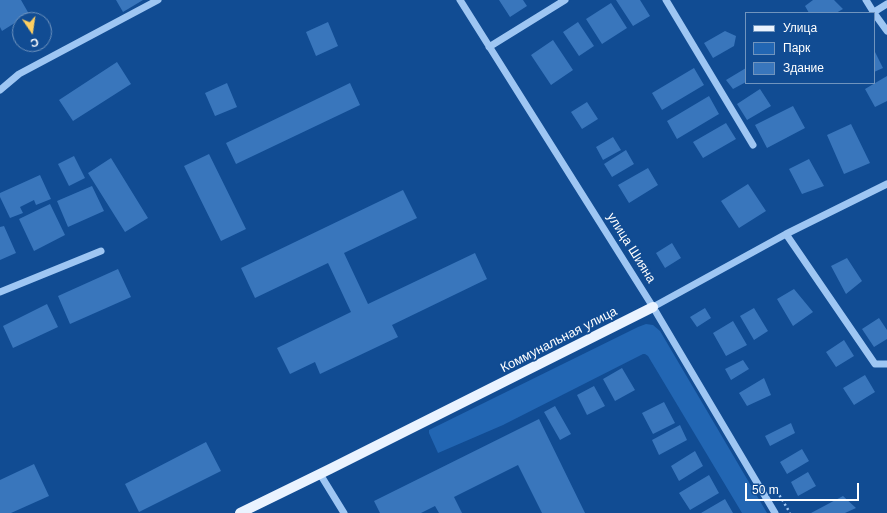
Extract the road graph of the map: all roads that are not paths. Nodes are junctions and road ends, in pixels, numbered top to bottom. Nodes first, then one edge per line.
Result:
1 (158, 0) edge
2 (460, 0) edge
3 (565, 0) edge
4 (666, 0) edge
5 (866, 0) edge
6 (887, 4) edge
7 (873, 12) edge
8 (875, 12) edge
9 (875, 14) edge
10 (887, 31) edge
11 (489, 47) junction
12 (0, 90) edge
13 (753, 145) dead end
14 (887, 184) edge
15 (786, 234) junction
16 (101, 251) dead end
17 (0, 292) edge
18 (653, 307) junction
19 (887, 364) edge
20 (320, 474) junction
21 (240, 513) edge
22 (344, 513) edge
23 (775, 513) edge

1 - 12 street
2 - 11 street, улица Шияна
3 - 11 street
4 - 13 street
5 - 7 street
6 - 8 street
9 - 10 street
11 - 18 street, улица Шияна
14 - 15 street, Коммунальная улица
15 - 18 street, Коммунальная улица
15 - 19 street
16 - 17 street
18 - 20 main road, Коммунальная улица
18 - 23 street, улица Шияна
20 - 21 main road, Коммунальная улица
20 - 22 street

